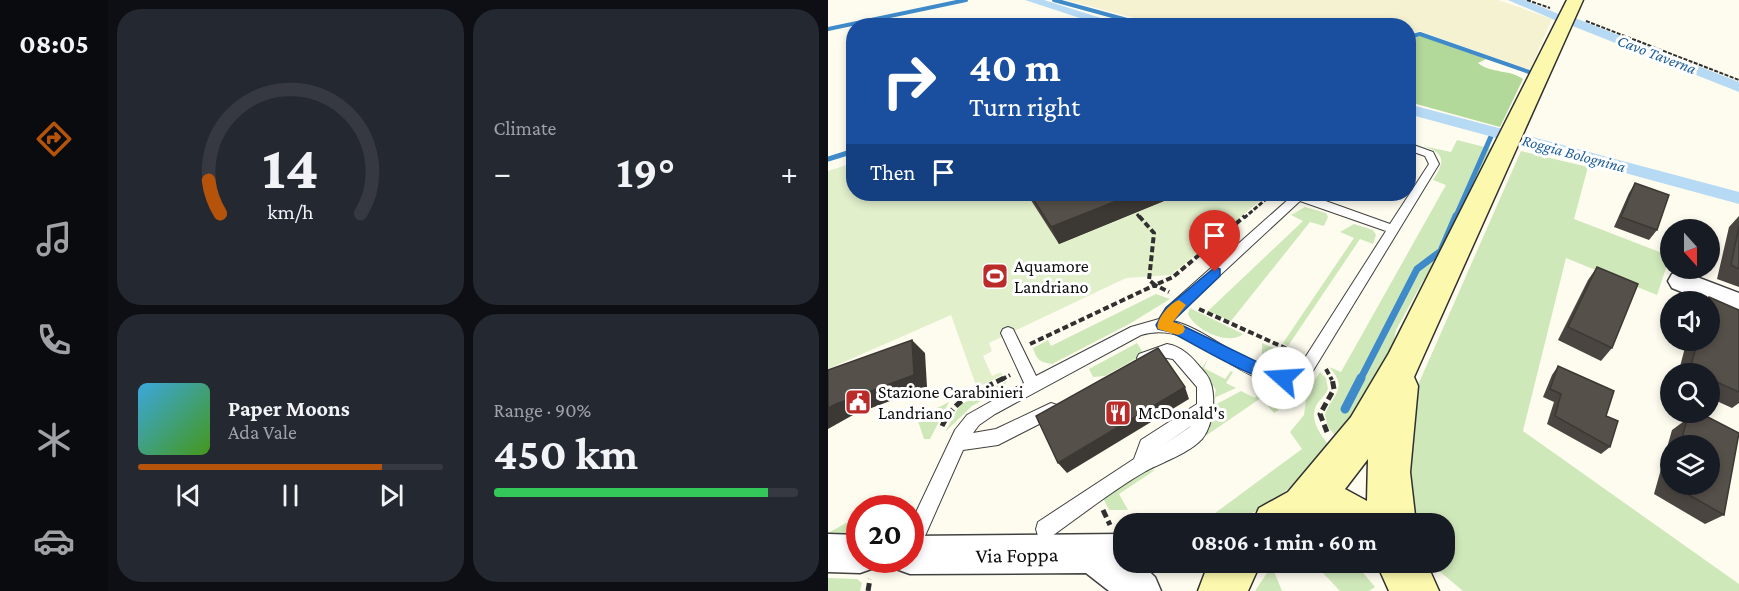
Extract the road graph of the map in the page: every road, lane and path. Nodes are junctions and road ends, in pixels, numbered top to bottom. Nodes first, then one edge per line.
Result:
1 (1527, 0) edge
2 (1572, 7) edge
3 (1739, 80) edge
4 (1416, 150) edge
5 (1416, 194) edge
6 (1264, 201) edge
7 (1290, 201) edge
8 (1316, 201) edge
9 (1412, 201) edge
10 (1137, 214) dead end
11 (1394, 230) junction
12 (1681, 281) dead end
13 (1739, 304) edge
14 (1163, 325) junction
15 (1008, 333) dead end
16 (1402, 364) junction
17 (1131, 366) edge
18 (1033, 385) junction
19 (1070, 399) edge
20 (958, 443) junction
21 (1293, 513) edge
22 (1322, 513) edge
23 (1347, 513) edge
24 (1392, 513) edge
25 (924, 517) edge
26 (1045, 529) dead end
27 (828, 553) edge
28 (846, 554) edge
29 (1108, 554) edge
30 (924, 555) edge
31 (1229, 573) edge
32 (1141, 591) edge
33 (1223, 591) edge

1 - 2 path
2 - 3 path
2 - 16 main road
4 - 5 lane
6 - 10 path
7 - 14 lane
8 - 11 lane
9 - 11 lane
11 - 14 lane
12 - 13 street
14 - 18 lane
15 - 18 lane
16 - 21 main road
16 - 24 main road
17 - 26 lane
18 - 20 lane
19 - 20 lane
20 - 25 lane
22 - 23 main road
27 - 28 street
29 - 30 street, Via Foppa
29 - 32 street
31 - 33 main road

